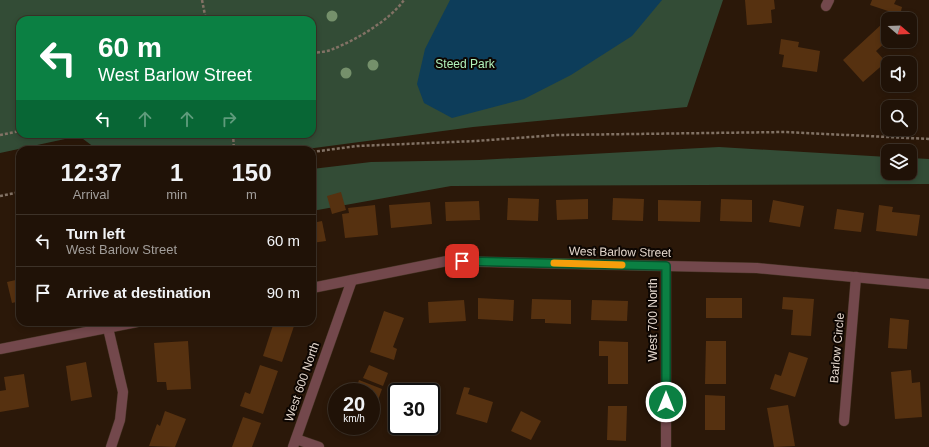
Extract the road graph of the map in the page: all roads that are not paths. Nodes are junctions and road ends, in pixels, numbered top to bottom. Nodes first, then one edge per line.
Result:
1 (666, 266) junction
2 (856, 277) junction
3 (352, 280) junction
4 (929, 284) edge
5 (316, 287) edge
6 (118, 326) edge
7 (108, 328) junction
8 (0, 349) edge
9 (844, 421) dead end
10 (295, 443) edge
11 (111, 447) edge
12 (319, 447) edge
13 (666, 447) edge

1 - 2 street, West Barlow Street
1 - 3 street, West Barlow Street
1 - 13 street, West 700 North
2 - 4 street, West Barlow Street
2 - 9 street, Barlow Circle
3 - 5 street, West Barlow Street
3 - 10 street, West 600 North
6 - 7 street
7 - 8 street
7 - 11 street
10 - 12 street

